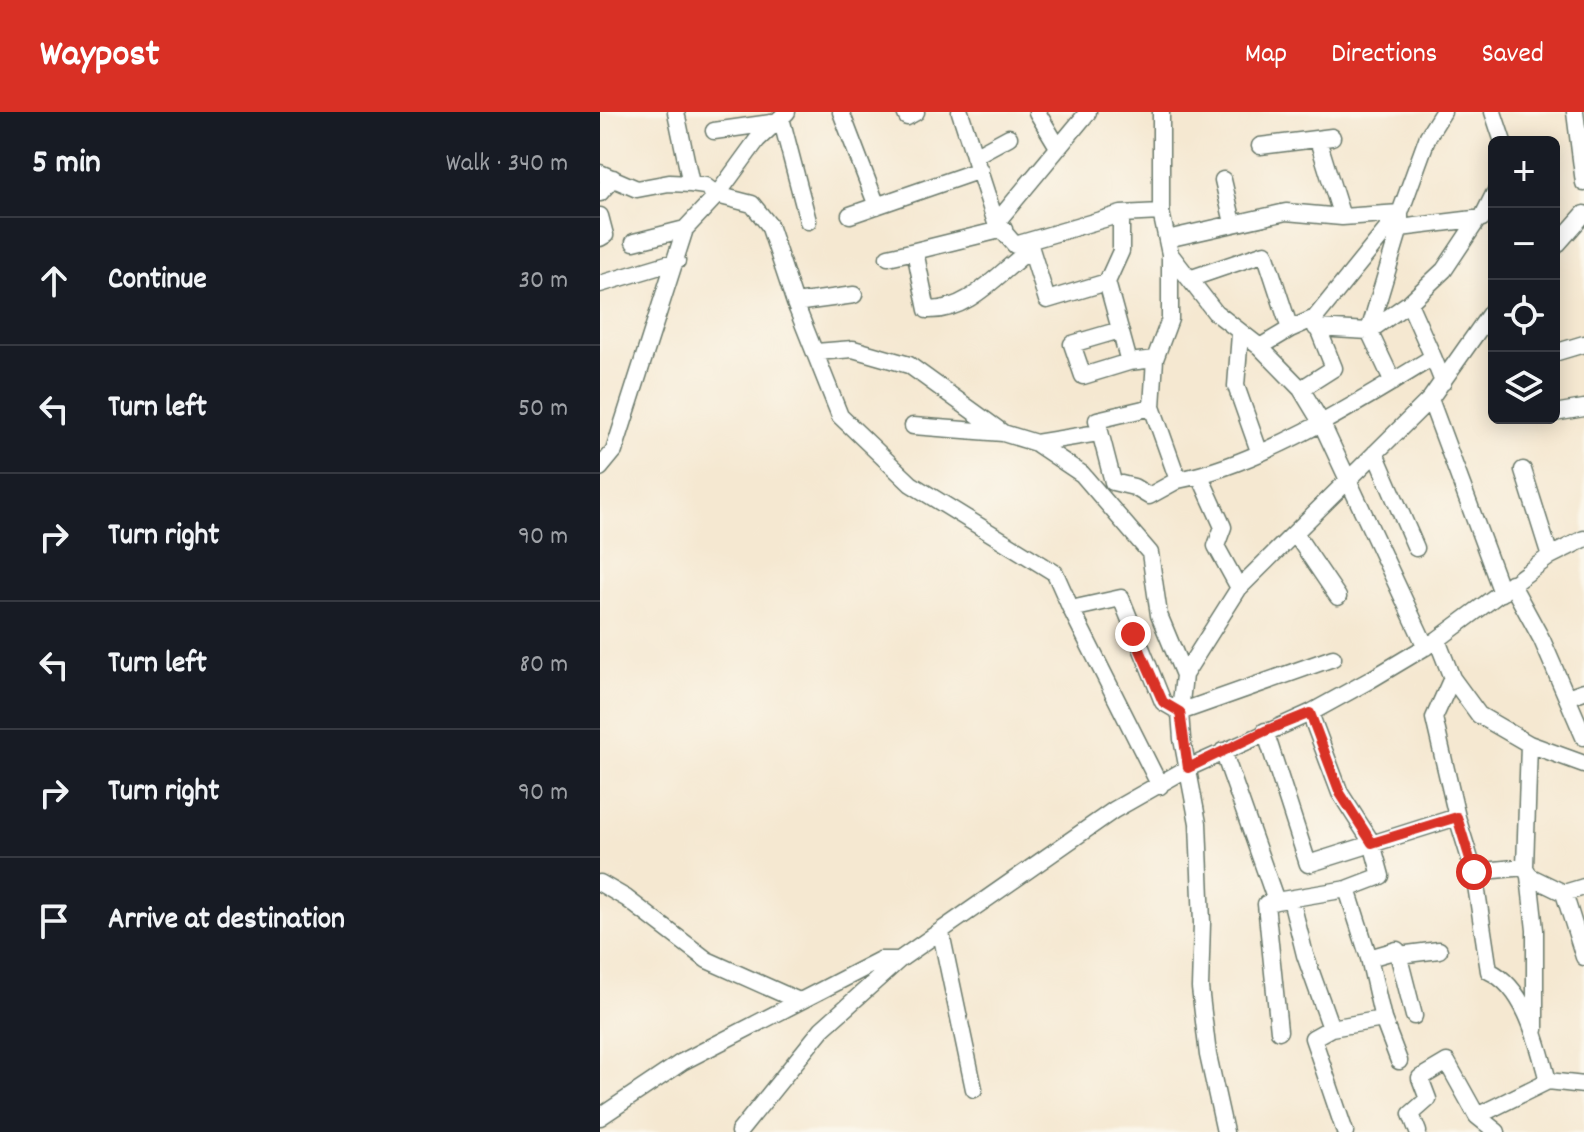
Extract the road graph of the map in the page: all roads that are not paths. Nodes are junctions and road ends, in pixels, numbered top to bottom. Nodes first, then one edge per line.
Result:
1 (676, 112) edge
2 (841, 112) edge
3 (905, 112) edge
4 (916, 112) edge
5 (960, 112) edge
6 (1037, 112) edge
7 (1088, 112) edge
8 (1161, 112) edge
9 (1443, 112) edge
10 (1493, 112) edge
11 (1575, 112) edge
12 (780, 118) edge
13 (714, 131) dead end
14 (1501, 136) edge
15 (1009, 137) dead end
16 (1260, 146) dead end
17 (1058, 147) junction
18 (977, 163) junction
19 (606, 176) edge
20 (1223, 180) dead end
21 (1584, 183) edge
22 (691, 184) junction
23 (600, 193) edge
24 (717, 195) junction
25 (877, 206) junction
26 (1488, 206) edge
27 (1161, 212) junction
28 (1121, 214) junction
29 (1584, 214) edge
30 (850, 215) dead end
31 (600, 216) edge
32 (1342, 217) junction
33 (1478, 219) junction
34 (808, 221) dead end
35 (1400, 221) junction
36 (1233, 223) junction
37 (1000, 226) junction
38 (685, 229) junction
39 (600, 238) edge
40 (1560, 241) edge
41 (634, 242) dead end
42 (1023, 247) junction
43 (1169, 247) junction
44 (915, 251) junction
45 (888, 257) dead end
46 (677, 261) junction
47 (1192, 278) junction
48 (1107, 282) junction
49 (600, 284) edge
50 (854, 295) dead end
51 (795, 303) junction
52 (1409, 303) junction
53 (1488, 317) edge
54 (1315, 323) junction
55 (1290, 329) junction
56 (1120, 330) junction
57 (1369, 331) junction
58 (1240, 334) junction
59 (1584, 344) edge
60 (1260, 347) junction
61 (816, 352) junction
62 (1557, 352) edge
63 (1433, 357) junction
64 (1155, 359) junction
65 (1129, 362) junction
66 (1393, 382) junction
67 (1443, 382) junction
68 (1301, 389) junction
69 (1430, 399) junction
70 (1152, 407) junction
71 (1584, 408) edge
72 (1560, 412) edge
73 (1321, 422) junction
74 (913, 426) dead end
75 (1003, 433) junction
76 (1098, 433) junction
77 (1036, 443) junction
78 (1259, 451) junction
79 (1375, 453) junction
80 (600, 468) edge
81 (1523, 470) dead end
82 (1200, 476) junction
83 (1178, 480) junction
84 (1346, 482) junction
85 (1296, 535) junction
86 (1584, 539) edge
87 (1416, 548) dead end
88 (1550, 556) junction
89 (1239, 588) junction
90 (1506, 588) junction
91 (1338, 597) dead end
92 (1071, 609) junction
93 (1432, 643) junction
94 (1333, 658) dead end
95 (1184, 675) junction
96 (1452, 678) junction
97 (1584, 691) edge
98 (1567, 697) junction
99 (1180, 712) junction
100 (1310, 713) junction
101 (1265, 731) junction
102 (1584, 735) edge
103 (1529, 744) junction
104 (1223, 751) junction
105 (1584, 764) edge
106 (1188, 768) junction
107 (1160, 786) junction
108 (1457, 817) junction
109 (1372, 843) junction
110 (1527, 871) junction
111 (1474, 872) junction
112 (600, 883) edge
113 (1584, 887) edge
114 (1347, 889) junction
115 (1564, 893) junction
116 (1284, 900) junction
117 (941, 933) junction
118 (1439, 950) dead end
119 (1399, 955) junction
120 (1584, 957) edge
121 (1369, 958) junction
122 (899, 960) junction
123 (799, 1001) junction
124 (1414, 1016) dead end
125 (1383, 1019) junction
126 (1331, 1028) junction
127 (1279, 1031) dead end
128 (1535, 1034) junction
129 (1399, 1061) dead end
130 (1548, 1081) junction
131 (1584, 1086) edge
132 (974, 1089) dead end
133 (1477, 1116) junction
134 (600, 1117) edge
135 (747, 1128) edge
136 (1225, 1132) edge
137 (1345, 1132) edge
138 (1418, 1132) edge
139 (1497, 1132) edge

1 - 22 street
2 - 25 street
3 - 4 street
5 - 18 street
6 - 17 street
7 - 17 street
8 - 27 street
9 - 35 street
10 - 14 street
11 - 21 street
12 - 13 street
12 - 24 street
12 - 34 street
15 - 18 street
16 - 32 street
17 - 37 street
18 - 25 street
18 - 37 street
19 - 22 street
19 - 23 street
20 - 36 street
22 - 24 street
24 - 38 street
24 - 51 street
25 - 30 street
26 - 33 street
27 - 28 street
27 - 43 street
28 - 42 street
28 - 48 street
29 - 40 street
31 - 39 street
32 - 35 street
32 - 36 street
33 - 35 street
33 - 52 street
35 - 54 street
35 - 57 street
36 - 43 street
37 - 42 street
37 - 44 street
38 - 41 street
38 - 46 street
42 - 44 street
42 - 48 street
43 - 47 street
43 - 64 street
44 - 45 street
46 - 49 street
46 - 80 street
47 - 55 street
47 - 58 street
48 - 56 street
50 - 51 street
51 - 61 street
52 - 57 street
52 - 63 street
53 - 67 street
54 - 55 street
54 - 57 street
54 - 68 street
55 - 60 street
56 - 65 street
56 - 65 street
57 - 66 street
58 - 60 street
58 - 78 street
59 - 62 street
60 - 68 street
61 - 75 street
61 - 92 street
63 - 66 street
63 - 67 street
64 - 65 street
64 - 70 street
66 - 73 street
67 - 69 street
68 - 73 street
69 - 79 street
69 - 90 street
70 - 76 street
70 - 83 street
71 - 72 street
73 - 78 street
73 - 84 street
74 - 75 street
75 - 77 street
76 - 77 street
76 - 83 street
77 - 95 street
78 - 82 street
79 - 84 street
79 - 87 street
81 - 88 street
82 - 83 street
82 - 89 street
84 - 85 street
84 - 93 street
85 - 89 street
85 - 91 street
86 - 88 street
88 - 90 street
89 - 95 street
90 - 93 street
90 - 98 street
92 - 99 street
92 - 107 street
93 - 96 street
93 - 100 street
94 - 99 street
95 - 99 street
96 - 103 street
96 - 108 street
97 - 98 street
98 - 102 street
99 - 106 street
100 - 101 street
100 - 109 street
101 - 104 street
101 - 109 street
103 - 105 street
103 - 110 street
104 - 106 street
104 - 116 street
106 - 107 street
106 - 136 street
107 - 117 street
108 - 109 street
108 - 111 street
109 - 114 street
110 - 111 street
110 - 115 street
110 - 128 street
111 - 128 street
112 - 123 street
113 - 115 street
114 - 116 street
114 - 121 street
115 - 120 street
116 - 126 street
116 - 127 street
117 - 122 street
117 - 132 street
118 - 119 street
119 - 121 street
119 - 124 street
121 - 125 street
122 - 123 street
122 - 135 street
123 - 134 street
125 - 126 street
125 - 129 street
126 - 137 street
128 - 130 street
130 - 131 street
130 - 133 street
133 - 138 street
133 - 139 street

